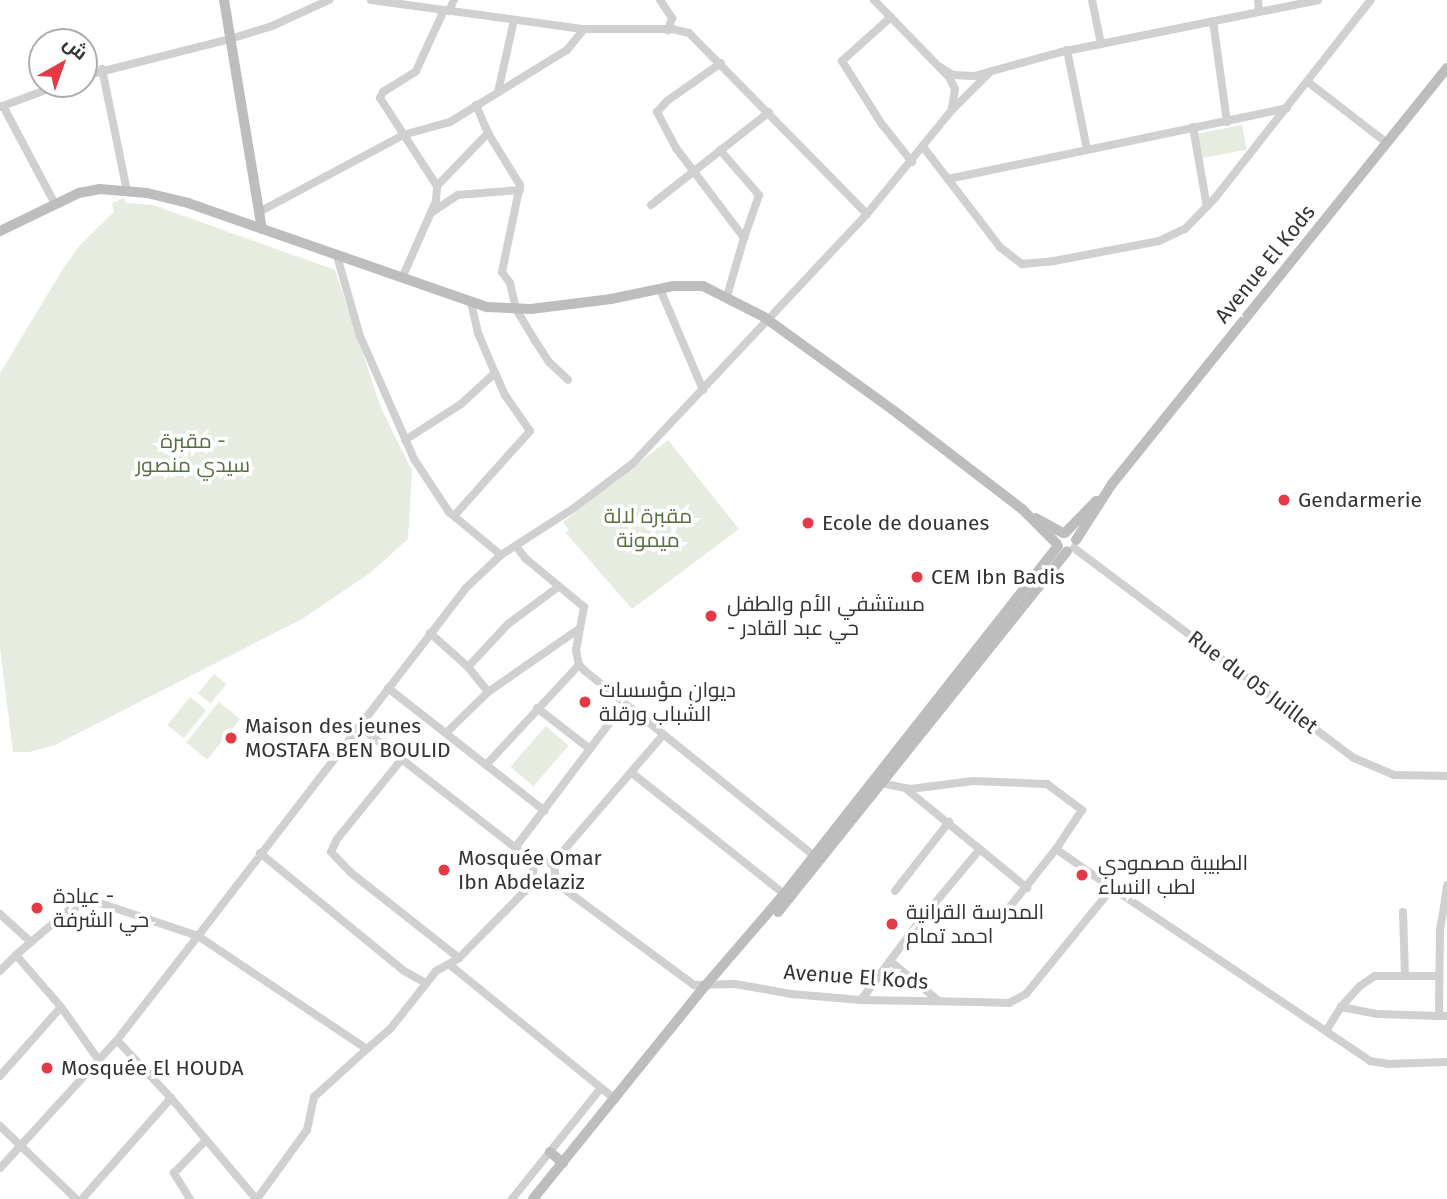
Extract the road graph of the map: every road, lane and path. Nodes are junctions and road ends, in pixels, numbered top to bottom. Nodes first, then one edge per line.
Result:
1 (224, 0) edge
2 (329, 0) edge
3 (371, 0) edge
4 (454, 0) edge
5 (660, 0) edge
6 (874, 0) edge
7 (1092, 0) edge
8 (1258, 0) edge
9 (1318, 0) edge
10 (1371, 0) edge
11 (447, 11) junction
12 (1259, 11) junction
13 (891, 17) junction
14 (514, 20) junction
15 (1213, 21) junction
16 (584, 29) junction
17 (668, 30) junction
18 (230, 39) junction
19 (1101, 44) junction
20 (1068, 50) junction
21 (721, 63) junction
22 (940, 67) junction
23 (998, 67) junction
24 (1447, 68) edge
25 (102, 69) junction
26 (98, 71) edge
27 (1308, 82) junction
28 (498, 92) junction
29 (28, 96) edge
30 (476, 105) junction
31 (1, 106) edge
32 (1288, 107) junction
33 (951, 111) junction
34 (769, 112) junction
35 (1227, 121) junction
36 (1192, 127) junction
37 (488, 132) junction
38 (403, 135) junction
39 (1387, 143) junction
40 (923, 148) junction
41 (1087, 149) junction
42 (720, 150) junction
43 (912, 162) junction
44 (693, 172) junction
45 (948, 179) junction
46 (437, 186) junction
47 (520, 190) junction
48 (127, 191) junction
49 (55, 204) junction
50 (651, 205) dead end
51 (1207, 207) junction
52 (259, 212) junction
53 (431, 213) junction
54 (867, 214) junction
55 (262, 229) junction
56 (0, 231) edge
57 (744, 238) junction
58 (337, 256) junction
59 (402, 278) junction
60 (660, 289) junction
61 (726, 296) junction
62 (471, 303) junction
63 (516, 309) junction
64 (768, 321) junction
65 (495, 373) junction
66 (568, 380) dead end
67 (703, 390) junction
68 (405, 440) junction
69 (1112, 484) junction
70 (1022, 509) junction
71 (454, 516) junction
72 (1064, 533) junction
73 (516, 546) junction
74 (1066, 546) junction
75 (502, 555) junction
76 (558, 587) junction
77 (579, 629) junction
78 (430, 633) junction
79 (579, 665) junction
80 (468, 667) junction
81 (388, 688) junction
82 (488, 692) junction
83 (624, 704) junction
84 (537, 708) junction
85 (359, 726) junction
86 (446, 733) junction
87 (663, 735) junction
88 (590, 749) junction
89 (402, 759) junction
90 (486, 765) junction
91 (632, 773) junction
92 (1447, 776) edge
93 (878, 782) junction
94 (905, 788) junction
95 (544, 811) junction
96 (949, 822) junction
97 (515, 848) junction
98 (980, 849) junction
99 (1056, 849) junction
100 (260, 853) junction
101 (818, 858) junction
102 (536, 864) junction
103 (552, 864) junction
104 (536, 880) junction
105 (552, 880) junction
106 (1447, 885) edge
107 (1027, 888) junction
108 (1112, 888) junction
109 (895, 891) dead end
110 (784, 894) junction
111 (1445, 907) edge
112 (1402, 912) dead end
113 (0, 914) edge
114 (1000, 919) dead end
115 (1444, 930) edge
116 (198, 936) junction
117 (31, 942) junction
118 (16, 955) junction
119 (459, 958) junction
120 (890, 961) junction
121 (450, 965) junction
122 (0, 971) edge
123 (1405, 975) junction
124 (1439, 976) junction
125 (426, 983) junction
126 (710, 985) junction
127 (861, 1000) junction
128 (939, 1001) junction
129 (61, 1007) junction
130 (1341, 1007) junction
131 (1443, 1016) edge
132 (1326, 1031) junction
133 (117, 1040) junction
134 (367, 1049) junction
135 (98, 1059) junction
136 (1447, 1062) edge
137 (0, 1076) edge
138 (601, 1088) junction
139 (171, 1098) junction
140 (615, 1099) junction
141 (0, 1126) edge
142 (206, 1140) junction
143 (21, 1146) junction
144 (550, 1152) junction
145 (563, 1163) junction
146 (0, 1168) edge
147 (76, 1199) edge
148 (82, 1199) edge
149 (190, 1199) edge
150 (257, 1199) edge
151 (512, 1199) edge
152 (533, 1199) edge
153 (542, 1199) edge

1 - 18 main road
2 - 18 street
3 - 11 street
4 - 11 street
5 - 17 street
6 - 13 street
7 - 19 street
8 - 12 street
9 - 12 street
10 - 27 street
11 - 14 street
11 - 38 street
12 - 15 street
13 - 22 street
13 - 43 street
14 - 16 street
14 - 28 street
15 - 19 street
15 - 35 street
16 - 17 street
16 - 28 street
17 - 21 street
18 - 25 street
18 - 52 main road
19 - 20 street
20 - 23 street
20 - 41 street
21 - 34 street
21 - 44 street
22 - 23 street
22 - 33 street
23 - 33 street
24 - 39 main road, Avenue El Kods
25 - 26 street
25 - 48 street
27 - 32 street
27 - 39 street
28 - 30 street
29 - 31 street
30 - 37 street
30 - 38 street
31 - 49 street
32 - 35 street
32 - 51 street
33 - 40 street
34 - 42 street
34 - 54 street
35 - 36 street
36 - 41 street
36 - 51 street
37 - 46 street
37 - 47 street
38 - 46 street
38 - 52 street
39 - 69 main road, Avenue El Kods
40 - 43 street
40 - 45 street
41 - 45 street
42 - 44 street
42 - 57 street
43 - 54 street
44 - 50 street
44 - 57 street
45 - 51 street
46 - 53 street
47 - 53 street
47 - 63 street
48 - 49 main road
48 - 55 main road
49 - 56 main road
52 - 55 main road
53 - 59 street
54 - 64 street
55 - 58 main road
57 - 61 street
58 - 59 main road
58 - 68 street
59 - 62 main road
60 - 61 main road
60 - 63 main road
60 - 67 street
61 - 64 main road
62 - 63 main road
62 - 65 street
63 - 66 street
64 - 67 street
64 - 70 main road
65 - 68 street
65 - 71 street
67 - 73 street
68 - 71 street
69 - 72 main road, Avenue El Kods
69 - 74 main road, Avenue El Kods
70 - 72 main road
70 - 74 main road
71 - 75 street
72 - 74 main road
73 - 75 street
73 - 76 street
74 - 92 street, Rue du 05 Juillet
74 - 93 main road, Avenue El Kods
75 - 78 street
76 - 77 street
76 - 80 street
77 - 79 street
77 - 82 street
78 - 80 street
78 - 81 street
79 - 83 street
79 - 84 street
80 - 82 street
81 - 85 street
81 - 86 street
82 - 86 street
83 - 87 street
83 - 88 street
84 - 88 street
84 - 90 street
85 - 89 street
85 - 100 street
86 - 90 street
87 - 91 street
87 - 101 street
88 - 95 street
89 - 97 street
89 - 119 street
90 - 95 street
91 - 103 street
91 - 110 street
93 - 94 street
93 - 101 main road, Avenue El Kods
94 - 96 street
94 - 99 street
95 - 97 street
96 - 98 street
96 - 109 street
97 - 102 street
98 - 107 street
98 - 120 street
99 - 107 street
99 - 108 street
100 - 116 street
100 - 125 street
101 - 110 main road, Avenue El Kods
101 - 126 main road, Avenue El Kods
102 - 103 street
102 - 104 street
103 - 105 street
104 - 105 street
104 - 119 street
105 - 126 street
106 - 111 street
107 - 114 street
108 - 128 street, Avenue El Kods
108 - 132 street
110 - 126 main road, Avenue El Kods
111 - 115 street
112 - 123 street
113 - 117 street
115 - 124 street
116 - 117 street
116 - 133 street
116 - 134 street
117 - 118 street
118 - 122 street
118 - 129 street
119 - 121 street
120 - 127 street
120 - 128 street
121 - 125 street
121 - 138 street
123 - 124 street
123 - 130 street
124 - 131 street
125 - 134 street
126 - 127 street, Avenue El Kods
126 - 140 main road
126 - 153 main road
127 - 128 street, Avenue El Kods
129 - 135 street
129 - 137 street
130 - 131 street
130 - 132 street
132 - 136 street
133 - 135 street
133 - 139 street
134 - 150 street
135 - 143 street
138 - 140 street
138 - 144 street
139 - 142 street
139 - 148 street
140 - 145 main road
141 - 143 street
142 - 149 street
142 - 150 street
143 - 146 street
143 - 147 street
144 - 145 main road
144 - 151 street
145 - 152 main road

